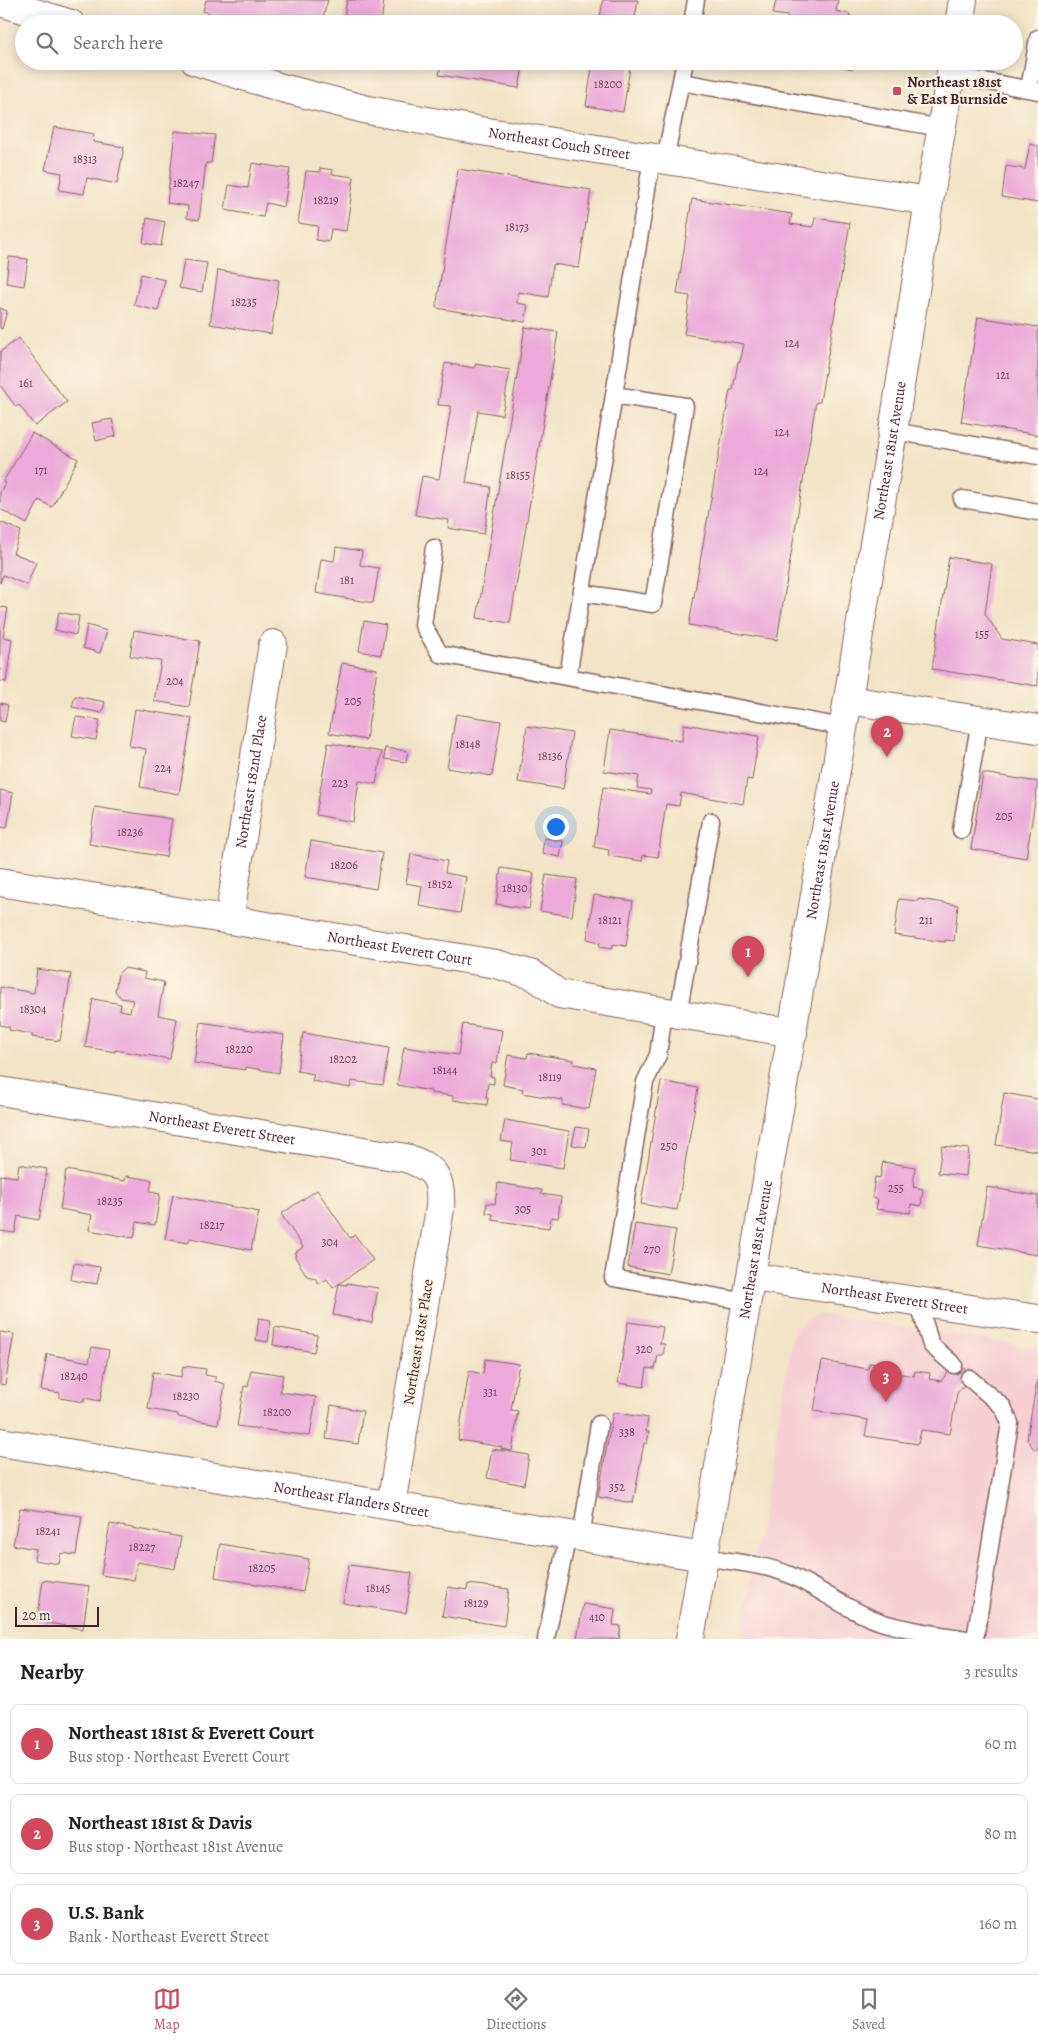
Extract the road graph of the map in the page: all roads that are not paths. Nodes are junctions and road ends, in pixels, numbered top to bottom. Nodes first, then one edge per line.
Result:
1 (696, 0) edge
2 (963, 0) edge
3 (0, 2) edge
4 (42, 15) edge
5 (694, 15) edge
6 (960, 15) edge
7 (1038, 38) edge
8 (224, 70) edge
9 (683, 70) edge
10 (951, 70) edge
11 (958, 70) edge
12 (681, 82) junction
13 (1033, 90) edge
14 (941, 128) junction
15 (659, 159) junction
16 (929, 201) junction
17 (614, 395) junction
18 (894, 431) junction
19 (1038, 456) edge
20 (962, 499) dead end
21 (1038, 512) edge
22 (434, 548) dead end
23 (582, 593) junction
24 (273, 644) dead end
25 (568, 676) junction
26 (848, 700) junction
27 (980, 720) junction
28 (843, 726) junction
29 (1038, 729) edge
30 (711, 820) dead end
31 (960, 830) dead end
32 (0, 882) edge
33 (229, 920) junction
34 (671, 1014) junction
35 (792, 1033) junction
36 (0, 1091) edge
37 (438, 1179) joint
38 (749, 1289) junction
39 (918, 1302) junction
40 (1038, 1319) edge
41 (954, 1365) dead end
42 (969, 1378) dead end
43 (599, 1424) dead end
44 (0, 1442) edge
45 (391, 1505) junction
46 (575, 1536) junction
47 (704, 1557) junction
48 (546, 1639) edge
49 (690, 1639) edge
50 (967, 1639) edge
51 (975, 1639) edge

1 - 5 lane
2 - 6 street
3 - 4 street
7 - 13 lane
8 - 15 street, Northeast Couch Street
9 - 12 lane
10 - 14 street, Northeast 181st Avenue
11 - 13 lane
12 - 14 lane
12 - 15 lane
14 - 16 street, Northeast 181st Avenue
15 - 16 street, Northeast Couch Street
15 - 17 lane
16 - 18 street, Northeast 181st Avenue
17 - 23 lane
17 - 23 lane
18 - 19 lane
18 - 26 street, Northeast 181st Avenue
20 - 21 lane
22 - 25 lane
23 - 25 lane
24 - 33 street, Northeast 182nd Place
25 - 28 lane
26 - 27 street
26 - 28 street, Northeast 181st Avenue
27 - 29 street
27 - 31 lane
28 - 35 street, Northeast 181st Avenue
30 - 34 lane
32 - 33 street, Northeast Everett Court
33 - 34 street, Northeast Everett Court
34 - 35 street, Northeast Everett Court
34 - 38 lane
35 - 38 street, Northeast 181st Avenue
36 - 37 street, Northeast Everett Street
37 - 45 street, Northeast 181st Place
38 - 39 street, Northeast Everett Street
38 - 47 street, Northeast 181st Avenue
39 - 40 street, Northeast Everett Street
39 - 41 lane
42 - 51 lane
43 - 46 lane
44 - 45 street, Northeast Flanders Street
45 - 46 street, Northeast Flanders Street
46 - 47 street, Northeast Flanders Street
46 - 48 lane
47 - 49 street, Northeast 181st Avenue
47 - 50 lane

